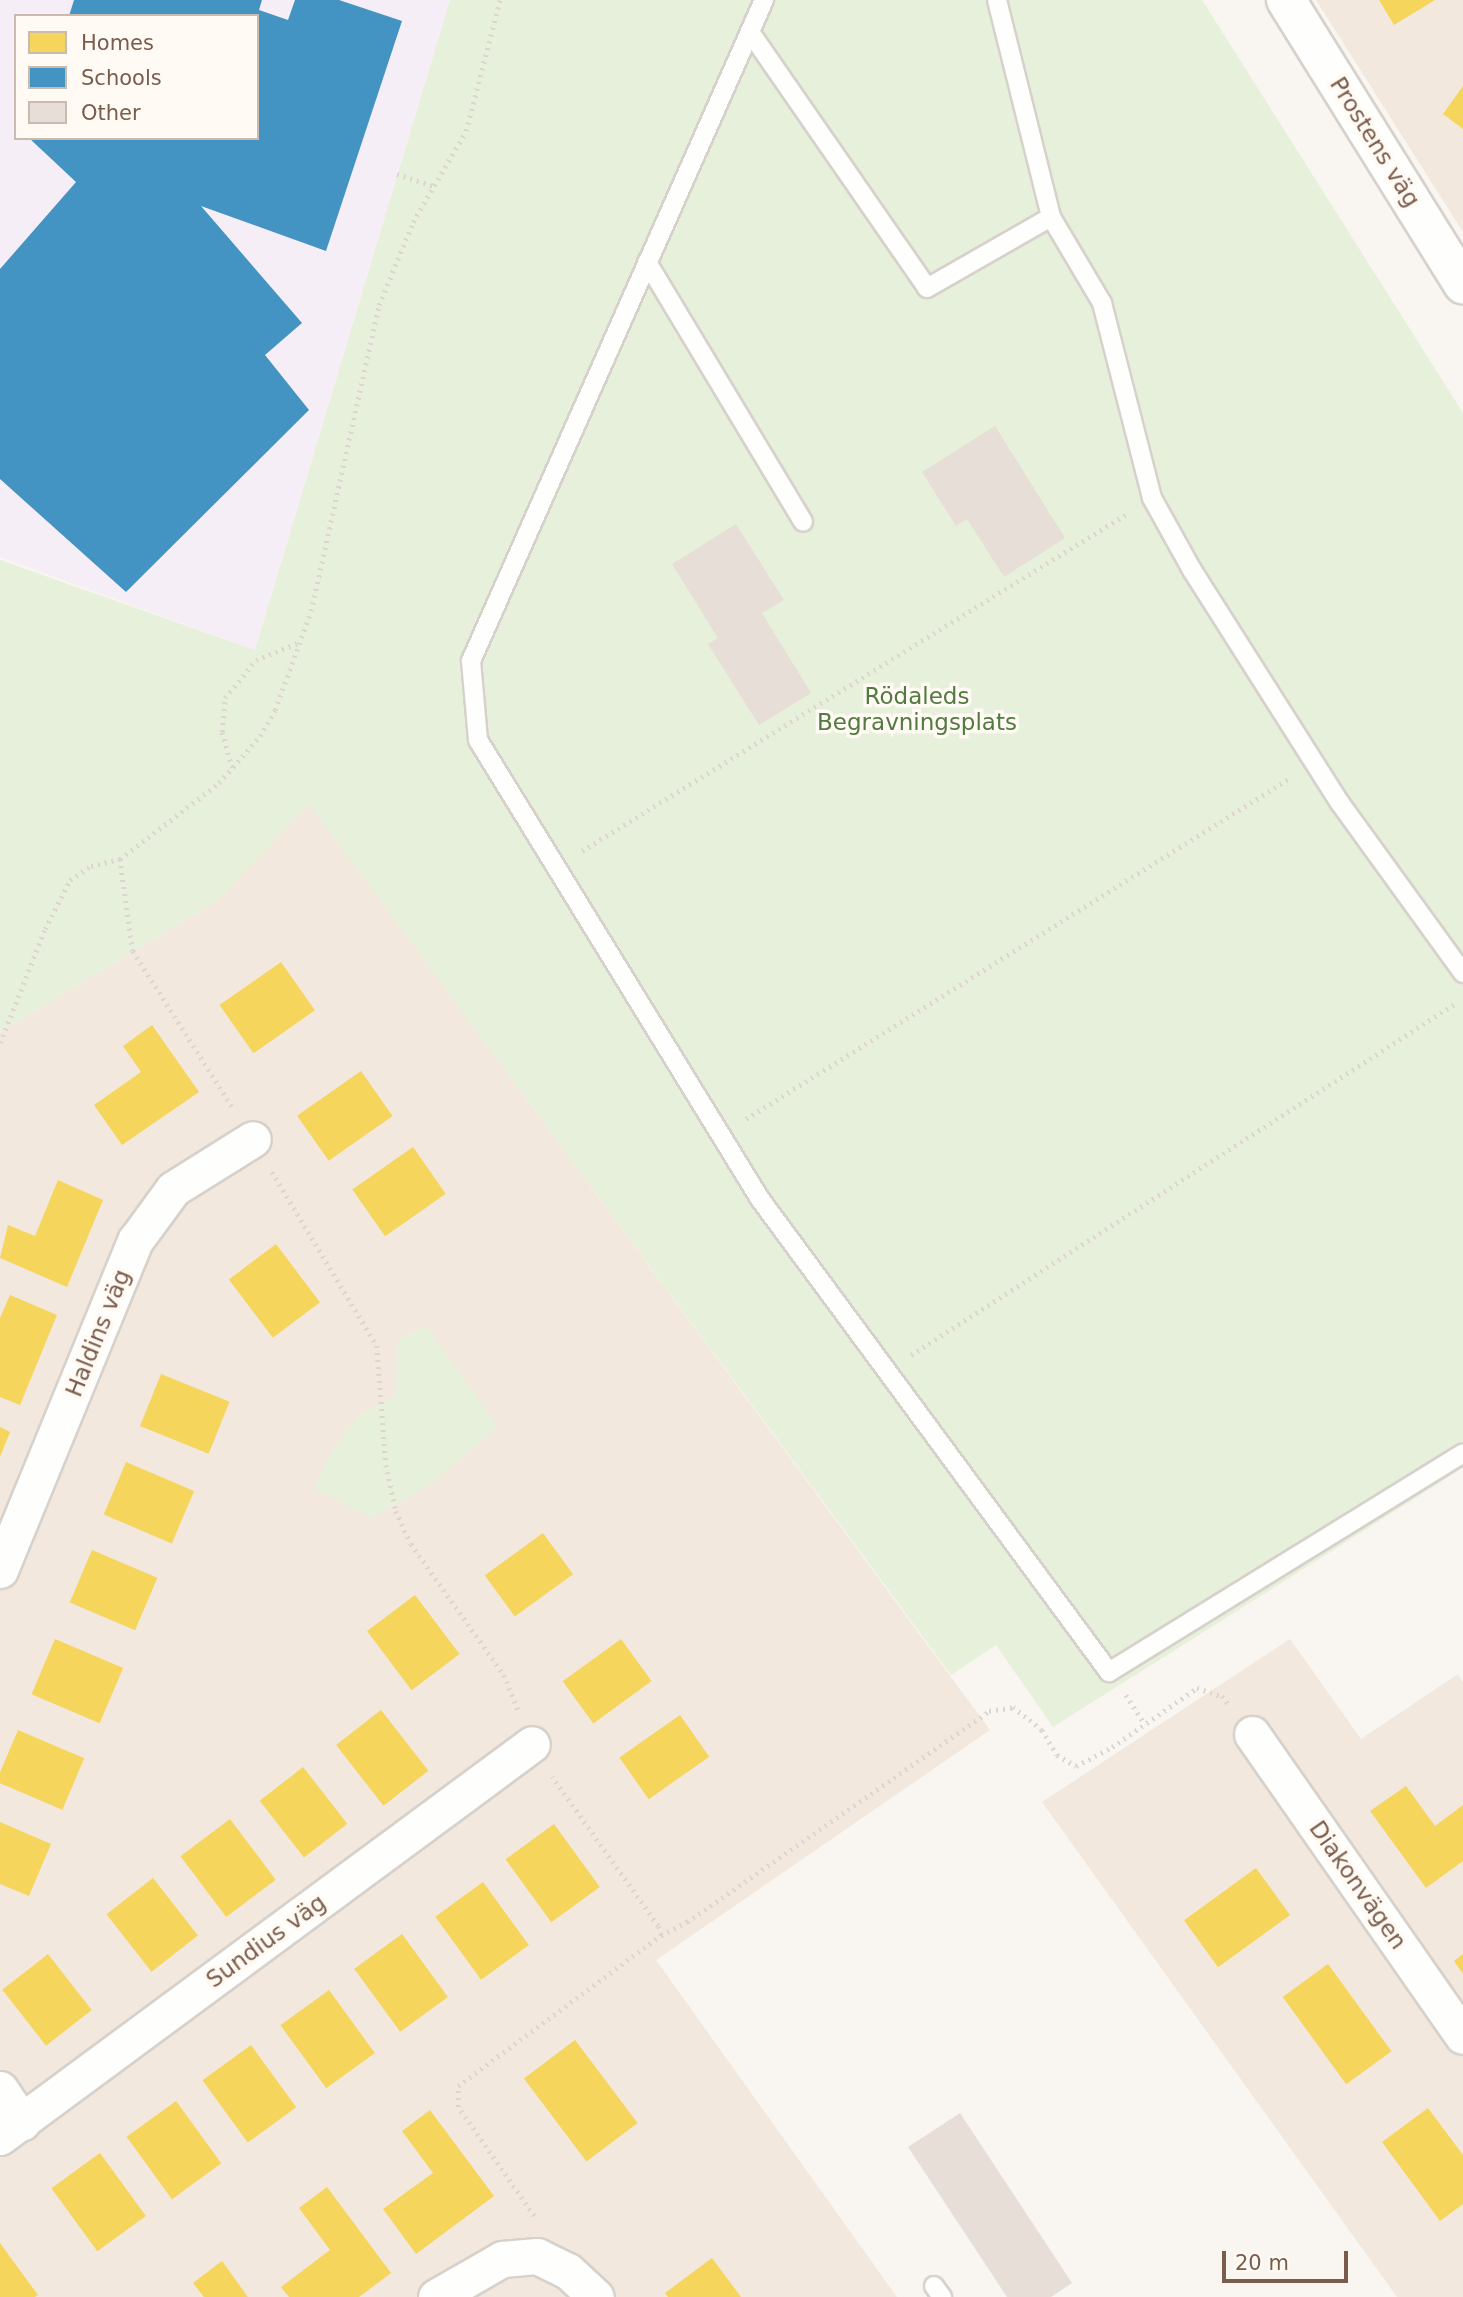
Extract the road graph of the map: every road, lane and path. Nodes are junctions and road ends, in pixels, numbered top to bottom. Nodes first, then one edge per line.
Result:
1 (500, 0) edge
2 (764, 0) edge
3 (997, 0) edge
4 (1286, 0) edge
5 (750, 32) junction
6 (397, 174) dead end
7 (434, 186) junction
8 (1051, 217) junction
9 (647, 262) junction
10 (1463, 284) edge
11 (1152, 498) junction
12 (803, 522) dead end
13 (301, 642) junction
14 (1315, 762) junction
15 (232, 768) junction
16 (120, 859) junction
17 (556, 867) junction
18 (1463, 973) edge
19 (1463, 999) edge
20 (0, 1043) edge
21 (720, 1135) junction
22 (253, 1139) junction
23 (886, 1371) junction
24 (1463, 1453) edge
25 (0, 1570) edge
26 (1252, 1734) joint
27 (532, 1745) junction
28 (661, 1935) junction
29 (1463, 2036) edge
30 (0, 2089) edge
31 (11, 2129) edge
32 (537, 2256) junction
33 (436, 2297) edge
34 (596, 2297) edge

1 - 7 path
2 - 5 lane
3 - 8 lane
4 - 10 street, Prostens väg
5 - 8 lane
5 - 9 lane
6 - 7 path
7 - 13 path
8 - 11 lane
9 - 12 lane
9 - 17 lane
11 - 14 lane
11 - 17 path
13 - 15 path
13 - 15 path
14 - 18 lane
14 - 21 path
15 - 16 path
16 - 20 path
16 - 22 path
17 - 21 lane
19 - 23 path
21 - 23 lane
22 - 25 street, Haldins väg
22 - 27 path
23 - 24 lane
26 - 28 path
26 - 29 street, Diakonvägen
27 - 28 path
27 - 31 street, Sundius väg
28 - 32 path
30 - 31 street
32 - 33 street
32 - 34 street

